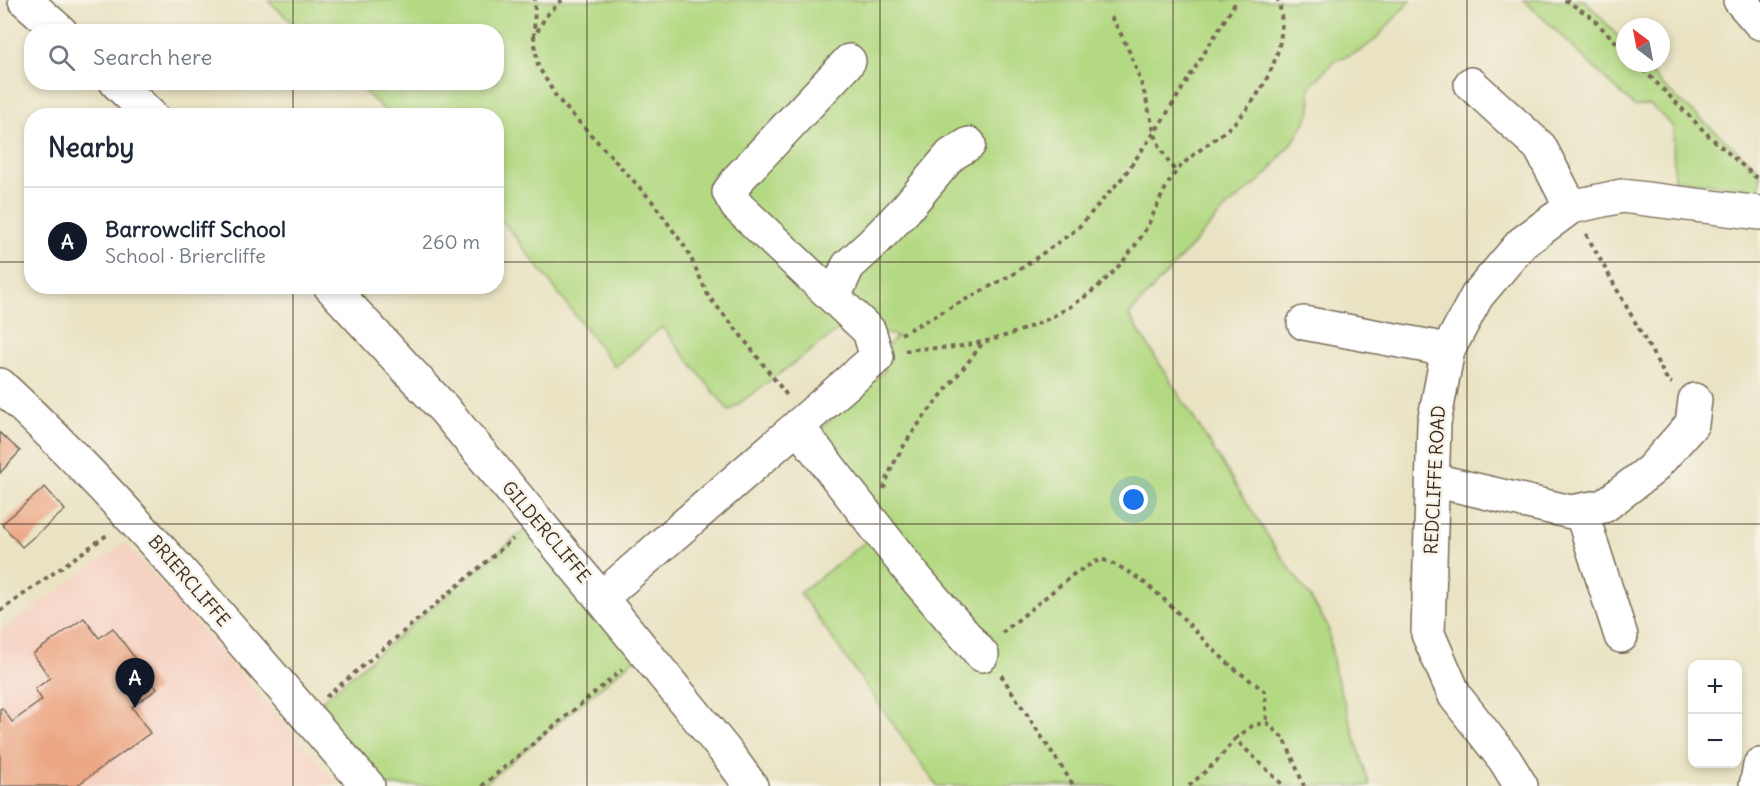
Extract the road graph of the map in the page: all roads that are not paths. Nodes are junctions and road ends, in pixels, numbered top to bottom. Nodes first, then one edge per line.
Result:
1 (25, 0) edge
2 (1740, 0) edge
3 (1760, 23) edge
4 (52, 24) edge
5 (849, 62) dead end
6 (1471, 84) dead end
7 (124, 90) edge
8 (143, 108) edge
9 (969, 144) dead end
10 (1571, 207) junction
11 (1760, 213) edge
12 (337, 294) edge
13 (834, 297) junction
14 (1304, 324) dead end
15 (1448, 350) junction
16 (0, 385) edge
17 (1695, 400) road end
18 (802, 423) junction
19 (1433, 480) junction
20 (1581, 511) junction
21 (601, 598) junction
22 (1621, 636) dead end
23 (980, 654) road end
24 (1760, 765) edge
25 (368, 786) edge
26 (751, 786) edge
27 (1521, 786) edge
28 (1756, 786) edge

1 - 4 street
2 - 3 street
5 - 13 street
6 - 10 street
7 - 8 street
9 - 13 street
10 - 11 street, REDCLIFFE ROAD
10 - 15 street, REDCLIFFE ROAD
12 - 21 street, GILDERCLIFFE
13 - 18 street
14 - 15 street
15 - 19 street, REDCLIFFE ROAD
16 - 25 street, BRIERCLIFFE
17 - 20 street
18 - 21 street
18 - 23 street
19 - 20 street
19 - 27 street, REDCLIFFE ROAD
20 - 22 street
21 - 26 street, GILDERCLIFFE
24 - 28 street

